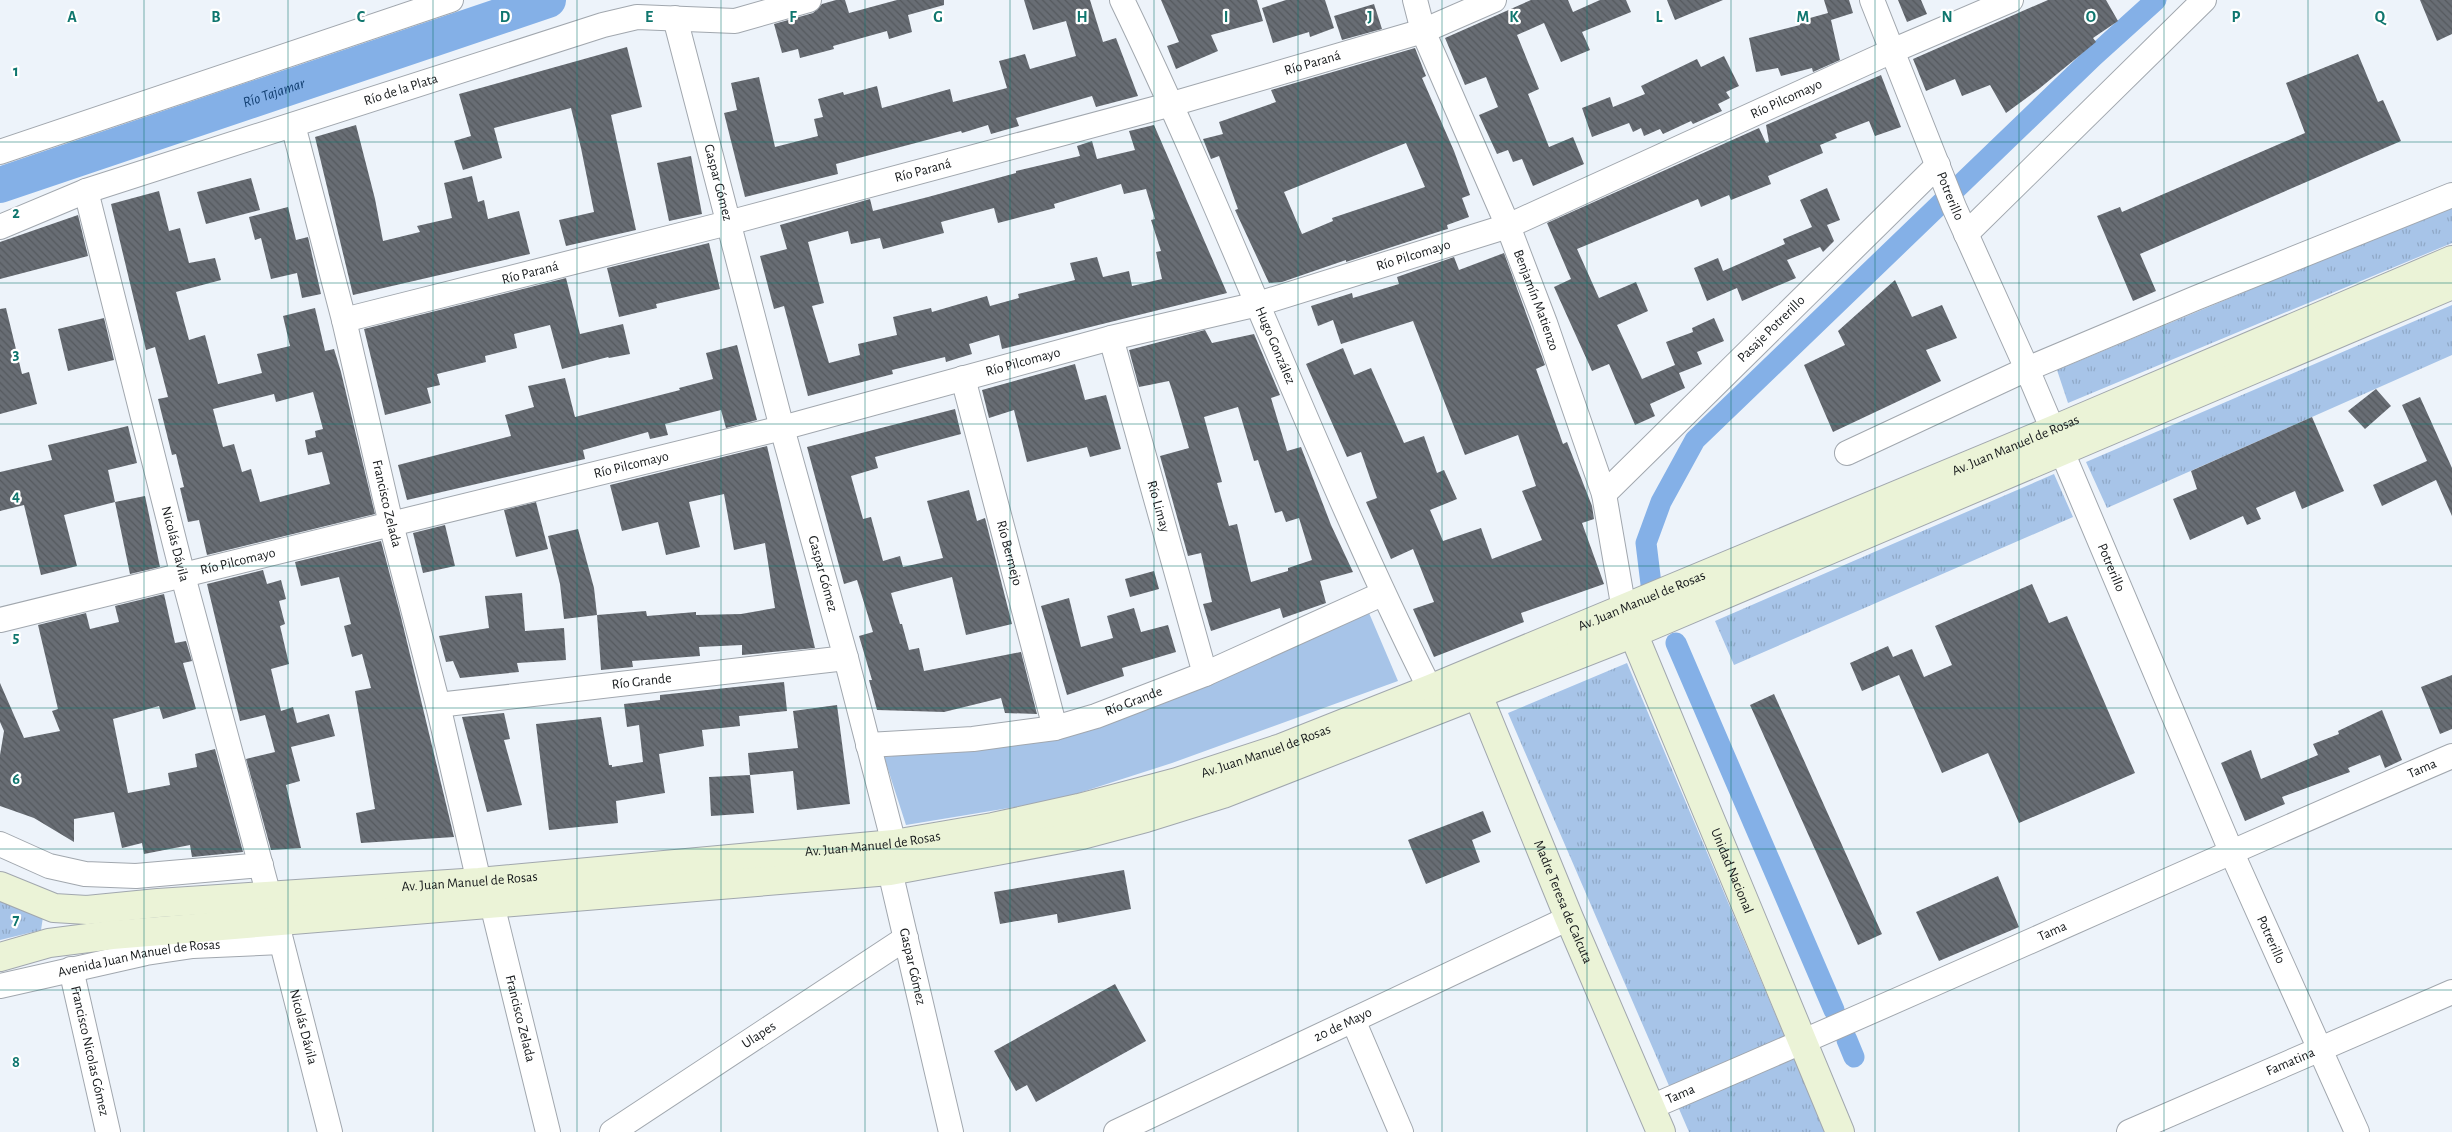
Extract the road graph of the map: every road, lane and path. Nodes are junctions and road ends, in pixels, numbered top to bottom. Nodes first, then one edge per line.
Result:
1 (451, 0) edge
2 (809, 0) edge
3 (1122, 0) edge
4 (1415, 0) edge
5 (1494, 0) edge
6 (1872, 0) edge
7 (2011, 0) edge
8 (2204, 0) edge
9 (675, 18) junction
10 (1423, 31) junction
11 (1892, 51) junction
12 (1172, 104) junction
13 (293, 125) junction
14 (0, 152) edge
15 (1946, 186) junction
16 (86, 191) junction
17 (2452, 195) edge
18 (728, 223) junction
19 (1508, 226) junction
20 (0, 227) edge
21 (1966, 234) junction
22 (2452, 260) edge
23 (2452, 284) edge
24 (1258, 304) junction
25 (344, 320) junction
26 (1110, 338) junction
27 (2027, 369) junction
28 (963, 378) junction
29 (782, 428) junction
30 (2057, 440) junction
31 (1846, 453) dead end
32 (1604, 494) junction
33 (391, 524) junction
34 (183, 576) junction
35 (1382, 594) junction
36 (0, 620) edge
37 (1629, 622) junction
38 (846, 658) junction
39 (1205, 674) junction
40 (1473, 684) junction
41 (1430, 689) junction
42 (438, 705) junction
43 (1055, 728) junction
44 (868, 745) junction
45 (2452, 756) edge
46 (0, 844) edge
47 (894, 844) junction
48 (2231, 851) junction
49 (261, 865) junction
50 (890, 871) junction
51 (0, 886) edge
52 (486, 893) junction
53 (269, 896) junction
54 (1569, 918) junction
55 (279, 932) junction
56 (906, 938) junction
57 (0, 957) edge
58 (71, 968) junction
59 (0, 986) edge
60 (2452, 992) edge
61 (1353, 1020) junction
62 (1804, 1042) junction
63 (2320, 1050) junction
64 (1651, 1107) junction
65 (108, 1132) edge
66 (330, 1132) edge
67 (548, 1132) edge
68 (612, 1132) edge
69 (951, 1132) edge
70 (1116, 1132) edge
71 (1401, 1132) edge
72 (1661, 1132) edge
73 (1840, 1132) edge
74 (2129, 1132) edge
75 (2357, 1132) edge

1 - 14 street
2 - 9 street, Río de la Plata
3 - 12 street, Hugo González
4 - 10 street, Benjamín Matienzo
5 - 10 street, Río Paraná
6 - 11 street, Potrerillo
7 - 11 street, Río Pilcomayo
8 - 21 street
9 - 13 street, Río de la Plata
9 - 18 street, Gaspar Gómez
10 - 12 street, Río Paraná
10 - 19 street, Benjamín Matienzo
11 - 15 street, Potrerillo
11 - 19 street, Río Pilcomayo
12 - 18 street, Río Paraná
12 - 24 street, Hugo González
13 - 16 street, Río de la Plata
13 - 25 street, Francisco Zelada
15 - 21 street, Potrerillo
15 - 32 street, Pasaje Potrerillo
16 - 20 street, Río de la Plata
16 - 34 street, Nicolás Dávila
17 - 27 street
18 - 25 street, Río Paraná
18 - 29 street, Gaspar Gómez
19 - 24 street, Río Pilcomayo
19 - 32 street, Benjamín Matienzo
21 - 27 street, Potrerillo
22 - 30 main road, Av. Juan Manuel de Rosas
23 - 30 main road, Av. Juan Manuel de Rosas
24 - 26 street, Río Pilcomayo
24 - 35 street, Hugo González
25 - 33 street, Francisco Zelada
26 - 28 street, Río Pilcomayo
26 - 39 street, Río Limay
27 - 30 street, Potrerillo
27 - 31 street
28 - 29 street, Río Pilcomayo
28 - 43 street, Río Bermejo
29 - 33 street, Río Pilcomayo
29 - 38 street, Gaspar Gómez
30 - 37 main road, Av. Juan Manuel de Rosas
30 - 48 street, Potrerillo
32 - 37 street, Benjamín Matienzo
33 - 34 street, Río Pilcomayo
33 - 42 street, Francisco Zelada
34 - 36 street, Río Pilcomayo
34 - 49 street, Nicolás Dávila
35 - 39 street, Río Grande
35 - 41 street, Hugo González
37 - 40 main road, Av. Juan Manuel de Rosas
37 - 62 main road, Unidad Nacional
38 - 42 street, Río Grande
38 - 44 street, Gaspar Gómez
39 - 43 street, Río Grande
40 - 41 main road, Av. Juan Manuel de Rosas
40 - 50 main road, Av. Juan Manuel de Rosas
40 - 54 main road, Madre Teresa de Calcuta
41 - 47 main road, Av. Juan Manuel de Rosas
42 - 52 street, Francisco Zelada
43 - 44 street, Río Grande
44 - 47 street, Gaspar Gómez
45 - 48 street, Tama
46 - 49 street
47 - 50 street, Gaspar Gómez
47 - 52 main road, Av. Juan Manuel de Rosas
48 - 62 street, Tama
48 - 63 street, Potrerillo
49 - 53 street, Nicolás Dávila
50 - 52 main road, Av. Juan Manuel de Rosas
50 - 56 street, Gaspar Gómez
51 - 53 main road, Av. Juan Manuel de Rosas
52 - 53 main road, Av. Juan Manuel de Rosas
52 - 55 main road, Av. Juan Manuel de Rosas
52 - 67 street, Francisco Zelada
54 - 61 street, 20 de Mayo
54 - 64 main road, Madre Teresa de Calcuta
55 - 57 main road, Av. Juan Manuel de Rosas
55 - 58 street, Avenida Juan Manuel de Rosas
55 - 66 street, Nicolás Dávila
56 - 68 street, Ulapes
56 - 69 street, Gaspar Gómez
58 - 59 street, Avenida Juan Manuel de Rosas
58 - 65 street, Francisco Nicolas Gómez
60 - 63 street, Famatina
61 - 70 street, 20 de Mayo
61 - 71 street
62 - 64 street, Tama
62 - 73 main road, Unidad Nacional
63 - 74 street, Famatina
63 - 75 street, Potrerillo
64 - 72 main road, Madre Teresa de Calcuta

